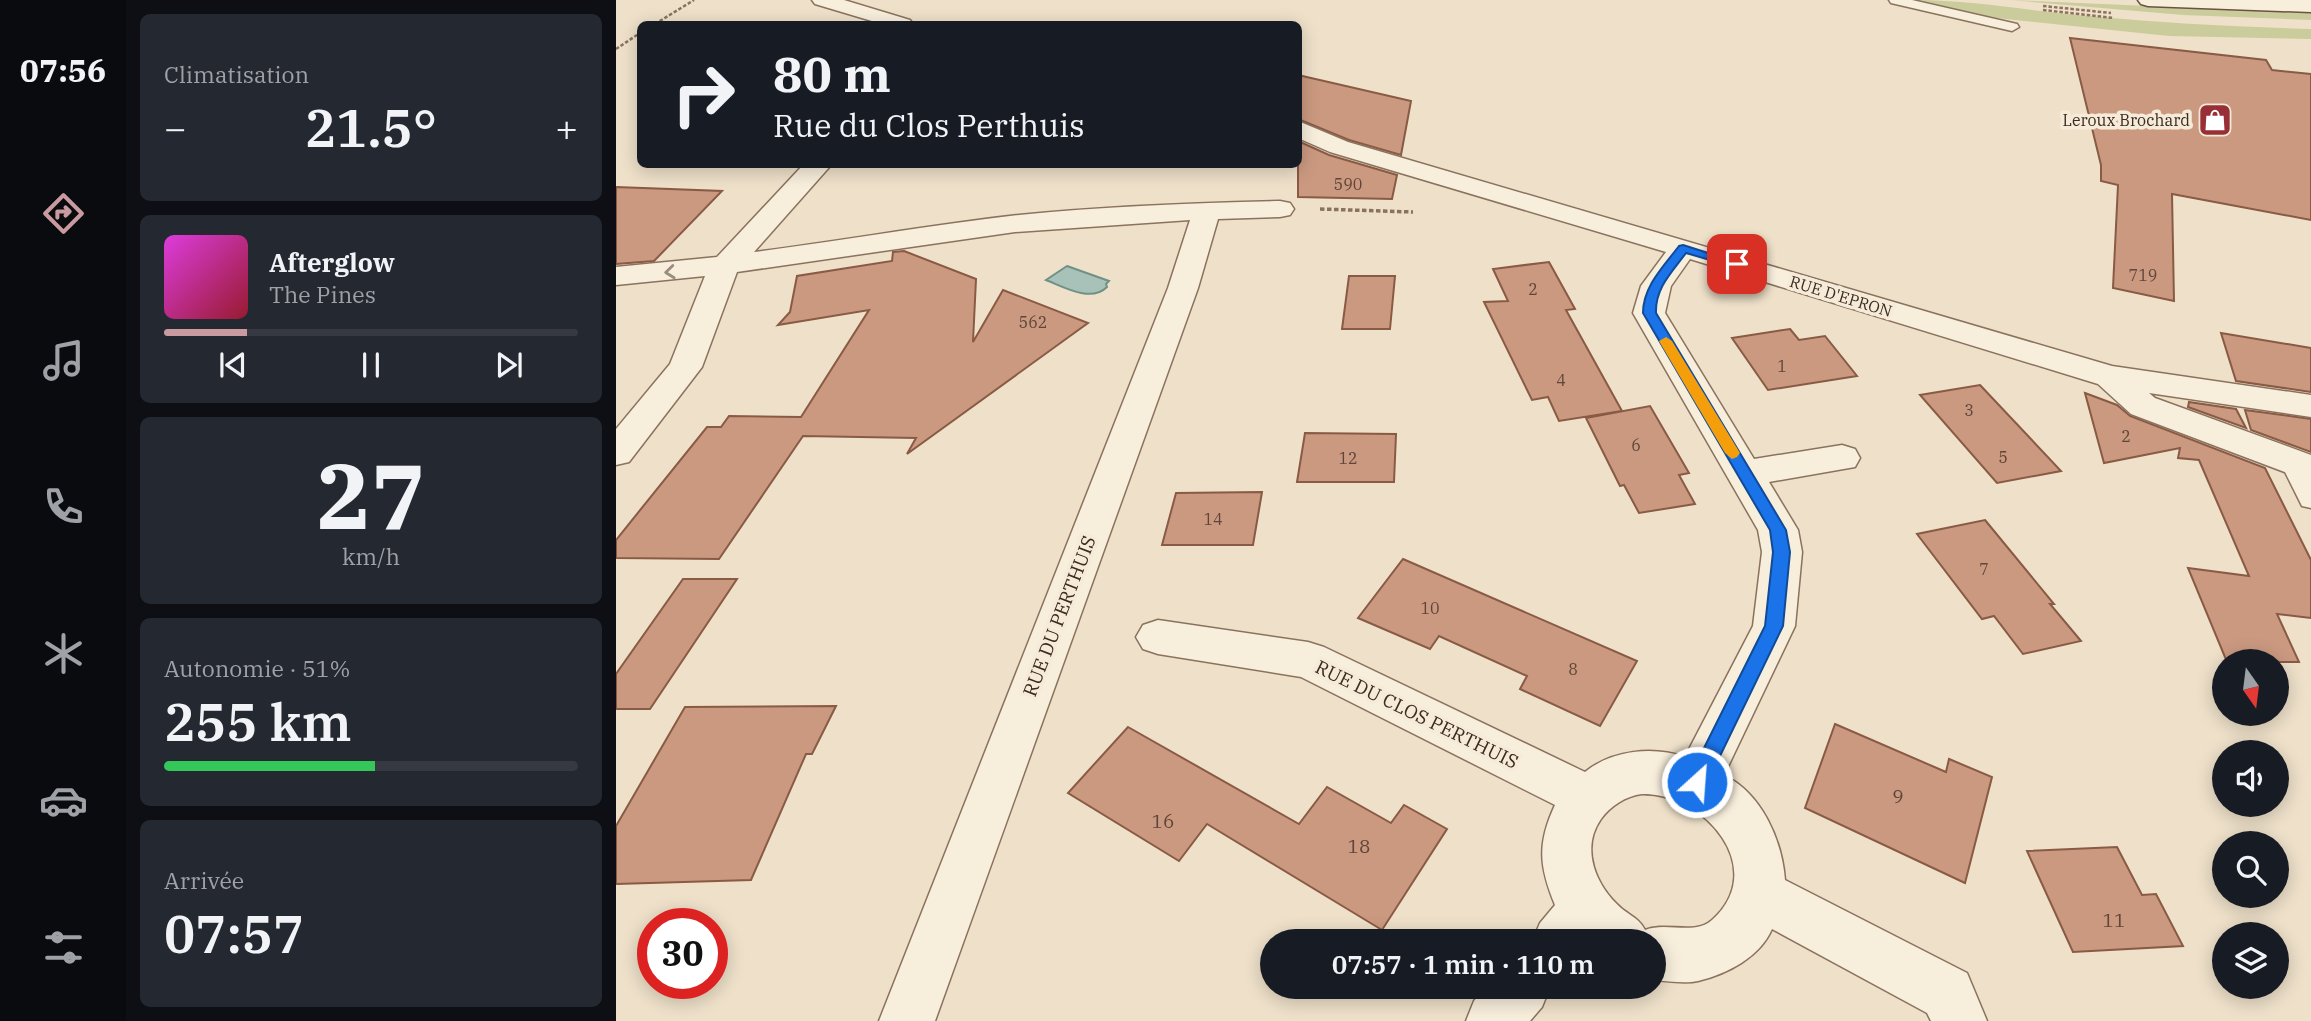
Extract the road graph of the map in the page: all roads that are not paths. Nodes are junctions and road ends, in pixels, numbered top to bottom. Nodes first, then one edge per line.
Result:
1 (822, 0) edge
2 (1896, 0) edge
3 (2148, 0) edge
4 (2311, 6) edge
5 (894, 21) edge
6 (2012, 27) dead end
7 (1302, 130) edge
8 (815, 168) edge
9 (1279, 209) dead end
10 (1207, 210) junction
11 (1683, 248) junction
12 (724, 267) junction
13 (616, 276) edge
14 (2109, 376) junction
15 (2311, 406) edge
16 (616, 453) edge
17 (1842, 458) dead end
18 (2302, 466) edge
19 (1744, 473) junction
20 (2311, 499) edge
21 (1158, 638) dead end
22 (1697, 782) junction
23 (1587, 797) junction
24 (1759, 894) junction
25 (1588, 929) edge
26 (1666, 955) edge
27 (1512, 999) edge
28 (907, 1021) edge
29 (1494, 1021) edge
30 (1959, 1021) edge

1 - 5 street
2 - 6 lane
3 - 4 street
7 - 11 street, RUE D'EPRON
8 - 12 street
9 - 10 street
10 - 12 street
10 - 28 street, RUE DU PERTHUIS
11 - 14 street, RUE D'EPRON
11 - 19 street
12 -> 13 street
12 - 16 street
14 - 15 street, RUE D'EPRON
14 - 18 street
17 - 19 street
18 - 20 lane
19 - 22 street
21 - 23 street, RUE DU CLOS PERTHUIS
22 - 23 street
22 - 24 street
23 - 25 street
24 - 26 street
24 - 30 street
27 - 29 street

